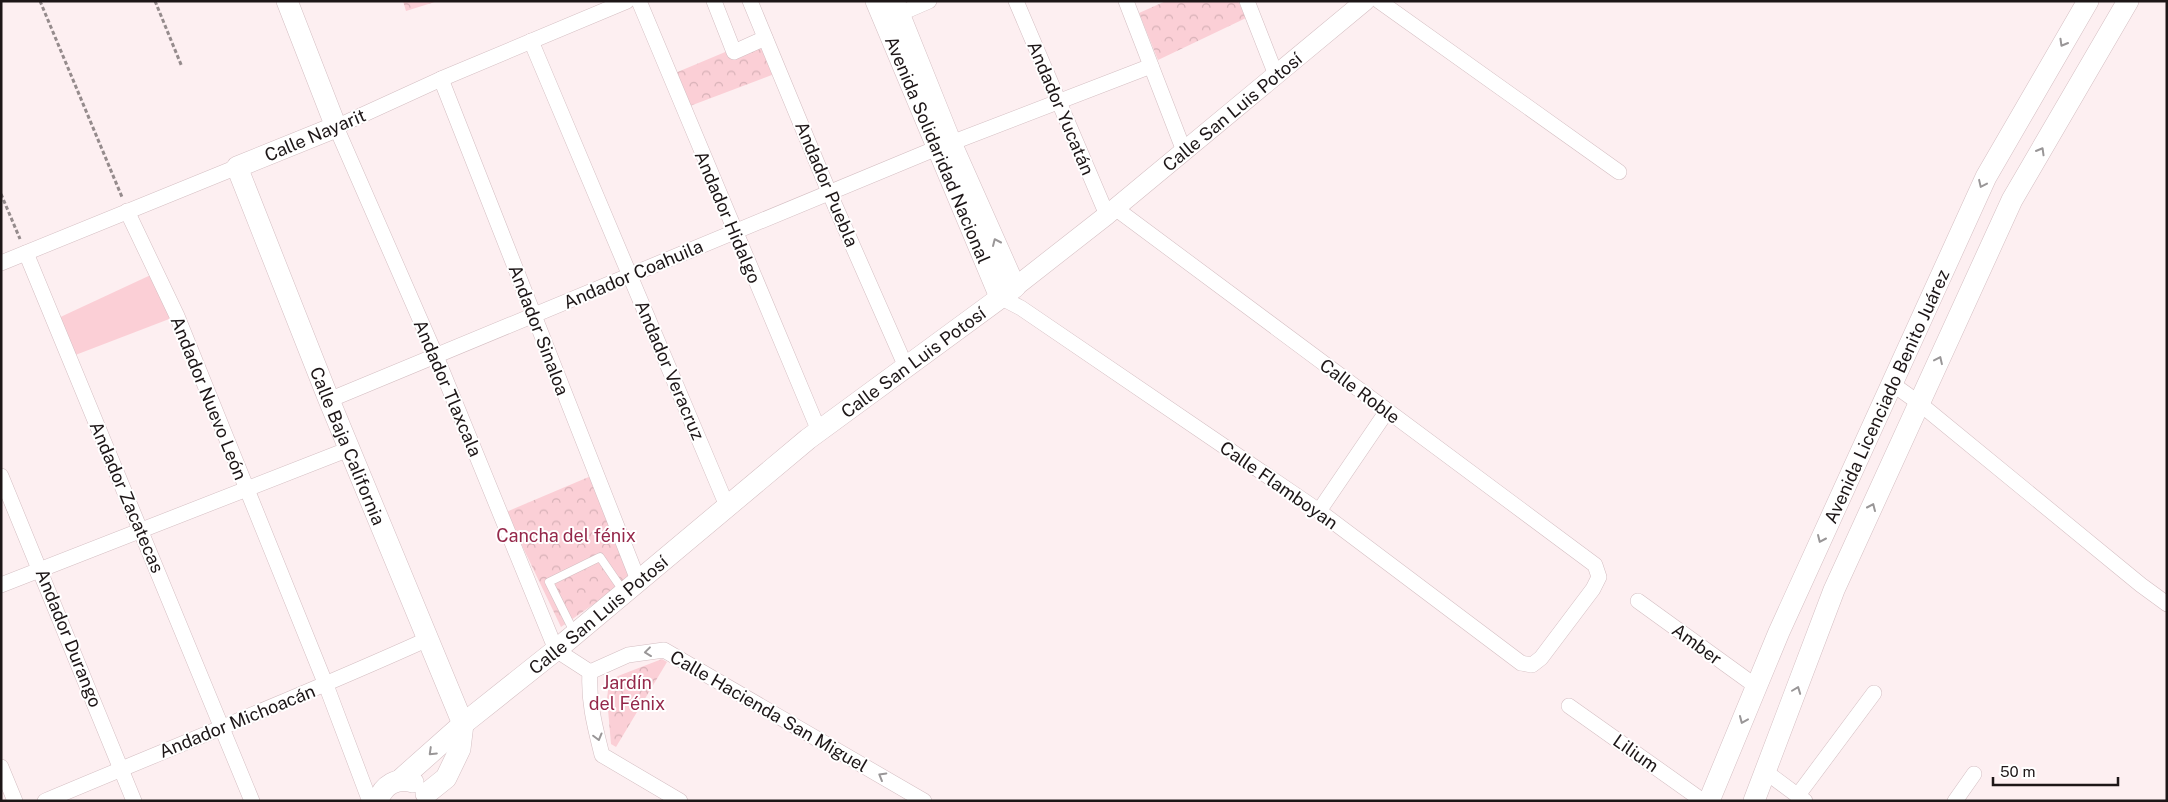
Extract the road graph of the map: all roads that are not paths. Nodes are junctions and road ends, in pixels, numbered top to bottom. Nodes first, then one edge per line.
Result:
1 (287, 1) edge
2 (627, 1) edge
3 (639, 1) edge
4 (714, 1) edge
5 (750, 1) edge
6 (876, 1) edge
7 (929, 1) edge
8 (1016, 1) edge
9 (1126, 1) edge
10 (1247, 1) edge
11 (1379, 1) edge
12 (2088, 1) edge
13 (2128, 1) edge
14 (1361, 3) edge
15 (896, 8) edge
16 (765, 38) junction
17 (531, 42) junction
18 (1151, 66) junction
19 (1276, 75) junction
20 (441, 79) junction
21 (1058, 102) junction
22 (336, 127) junction
23 (944, 145) junction
24 (1184, 151) junction
25 (237, 168) junction
26 (1618, 172) dead end
27 (829, 192) junction
28 (127, 211) junction
29 (1111, 212) junction
30 (734, 231) junction
31 (26, 253) junction
32 (1, 263) edge
33 (630, 275) junction
34 (1008, 292) junction
35 (534, 315) junction
36 (436, 356) junction
37 (906, 367) junction
38 (1891, 383) junction
39 (329, 400) junction
40 (1919, 403) junction
41 (1387, 411) junction
42 (818, 431) junction
43 (349, 449) junction
44 (1, 476) edge
45 (245, 490) junction
46 (727, 506) junction
47 (1319, 511) junction
48 (141, 530) junction
49 (41, 568) junction
50 (1, 585) edge
51 (631, 586) junction
52 (1638, 601) dead end
53 (2167, 604) edge
54 (575, 634) junction
55 (428, 639) junction
56 (556, 650) junction
57 (1532, 665) joint
58 (590, 672) junction
59 (326, 685) junction
60 (1757, 687) junction
61 (1874, 693) dead end
62 (1569, 706) dead end
63 (463, 724) junction
64 (222, 726) junction
65 (1, 767) edge
66 (122, 768) junction
67 (1766, 772) junction
68 (1974, 774) dead end
69 (400, 780) junction
70 (4, 782) edge
71 (427, 797) edge
72 (1801, 798) edge
73 (374, 799) edge
74 (15, 801) edge
75 (45, 801) edge
76 (134, 801) edge
77 (252, 801) edge
78 (680, 801) edge
79 (924, 801) edge
80 (1703, 801) edge
81 (1708, 801) edge
82 (1754, 801) edge
83 (1955, 801) edge

1 - 22 main road
2 - 17 street, Calle Nayarit
3 - 30 street, Andador Hidalgo
4 - 16 street
5 - 16 street, Andador Puebla
6 - 23 main road, Avenida Solidaridad Nacional
7 - 15 street
8 - 21 street, Andador Yucatán
9 - 18 street
10 - 19 street
11 - 26 street
12 -> 38 main road, Avenida Licenciado Benito Juárez
40 -> 13 main road, Avenida Licenciado Benito Juárez
14 - 19 street, Calle San Luis Potosí
15 - 23 main road, Avenida Solidaridad Nacional
16 - 27 street, Andador Puebla
17 - 20 street, Calle Nayarit
17 - 33 street, Andador Veracruz
18 - 21 street, Andador Coahuila
18 - 24 street
19 - 24 street, Calle San Luis Potosí
20 - 22 street, Calle Nayarit
20 - 35 street, Andador Sinaloa
21 - 23 street, Andador Coahuila
21 - 29 street, Andador Yucatán
22 - 25 main road, Calle Nayarit
22 - 36 street, Andador Tlaxcala
23 - 27 street, Andador Coahuila
23 - 34 main road, Avenida Solidaridad Nacional
24 - 29 street, Calle San Luis Potosí
25 - 28 street, Calle Nayarit
25 - 39 main road, Calle Baja California
27 - 30 street, Andador Coahuila
27 - 37 street, Andador Puebla
28 - 31 street, Calle Nayarit
28 - 45 street, Andador Nuevo León
29 - 34 street, Calle San Luis Potosí
29 - 41 street, Calle Roble
30 - 33 street, Andador Coahuila
30 - 42 street, Andador Hidalgo
31 - 32 street, Calle Nayarit
31 - 48 street, Andador Zacatecas
33 - 35 street, Andador Coahuila
33 - 46 street, Andador Veracruz
34 - 37 main road, Calle San Luis Potosí
34 - 47 street, Calle Flamboyan
35 - 36 street, Andador Coahuila
35 - 51 street, Andador Sinaloa
36 - 39 street, Andador Coahuila
36 - 56 street, Andador Tlaxcala
37 - 42 main road, Calle San Luis Potosí
38 - 40 street
38 -> 60 main road, Avenida Licenciado Benito Juárez
39 - 43 main road, Calle Baja California
40 - 53 street
67 -> 40 main road, Avenida Licenciado Benito Juárez
41 - 47 street
41 - 57 street, Calle Roble
42 - 46 main road, Calle San Luis Potosí
43 - 45 street
43 - 55 main road, Calle Baja California
44 - 49 street, Andador Durango
45 - 48 street
45 - 59 street, Andador Nuevo León
46 - 51 main road, Calle San Luis Potosí
47 - 57 street, Calle Flamboyan
48 - 49 street
48 - 64 street, Andador Zacatecas
49 - 50 street
49 - 66 street, Andador Durango
51 - 54 main road, Calle San Luis Potosí
51 - 54 lane
52 - 60 street, Amber
54 - 56 main road, Calle San Luis Potosí
55 - 59 street, Andador Michoacán
55 - 63 main road, Calle Baja California
56 - 58 street
56 - 63 main road, Calle San Luis Potosí
58 -> 78 street
79 -> 58 street, Calle Hacienda San Miguel
59 - 64 street, Andador Michoacán
59 - 73 street, Andador Nuevo León
60 -> 81 main road, Avenida Licenciado Benito Juárez
61 - 72 street
62 - 80 street, Lilium
63 -> 69 main road, Calle San Luis Potosí
63 - 71 main road
64 - 66 street, Andador Michoacán
64 - 77 street, Andador Zacatecas
65 - 70 street
66 - 75 street, Andador Michoacán
66 - 76 street, Andador Durango
67 - 72 street
67 - 82 main road, Avenida Licenciado Benito Juárez
68 - 83 street
69 - 71 main road
69 - 73 main road, Calle San Luis Potosí
70 - 74 street

